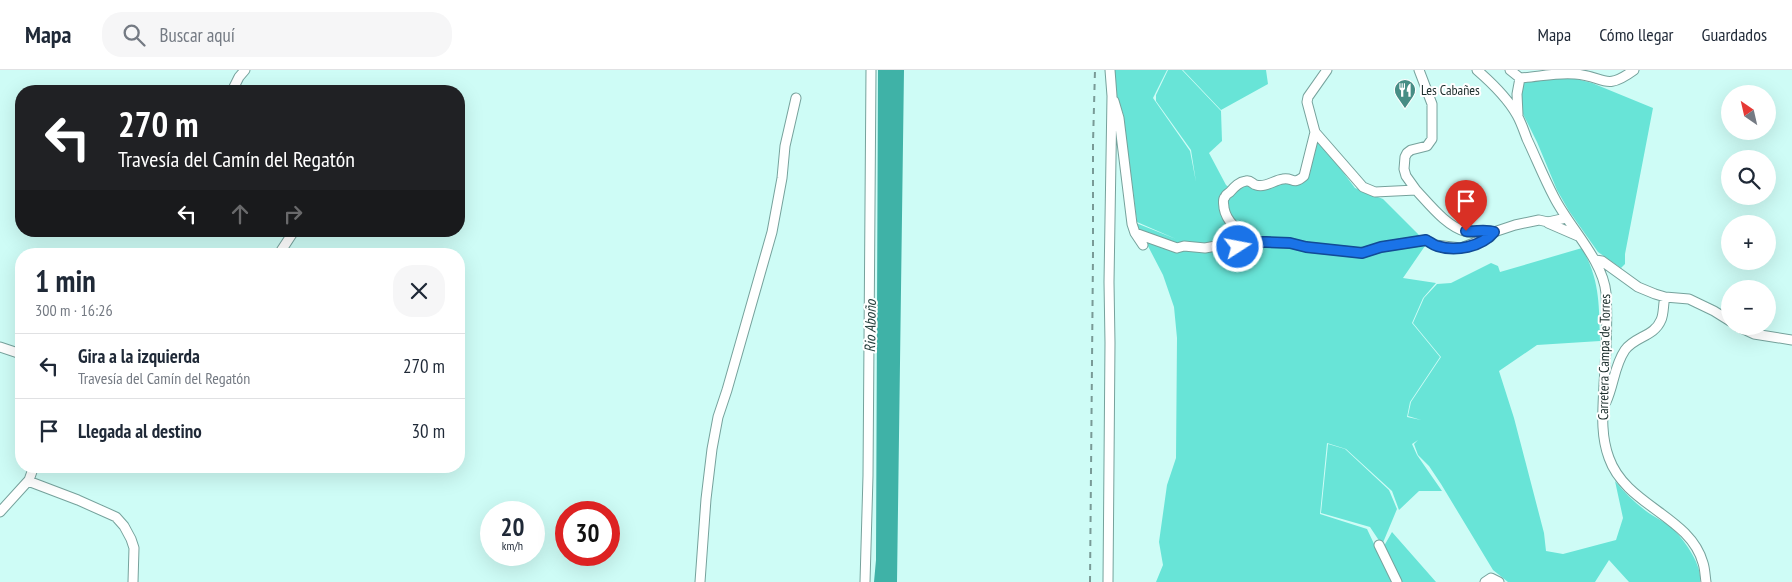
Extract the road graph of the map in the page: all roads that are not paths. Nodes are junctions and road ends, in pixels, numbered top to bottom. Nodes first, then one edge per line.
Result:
1 (246, 70) edge
2 (871, 70) edge
3 (1110, 70) edge
4 (1327, 70) edge
5 (1419, 70) edge
6 (1477, 70) edge
7 (1510, 70) edge
8 (1634, 70) edge
9 (1520, 78) junction
10 (235, 85) edge
11 (1112, 96) junction
12 (796, 98) dead end
13 (1518, 116) junction
14 (1316, 132) junction
15 (1416, 190) junction
16 (1566, 218) junction
17 (1548, 222) junction
18 (1135, 232) junction
19 (1494, 232) junction
20 (1579, 236) junction
21 (290, 237) edge
22 (1255, 242) junction
23 (1143, 245) dead end
24 (283, 248) edge
25 (1595, 260) junction
26 (1665, 297) junction
27 (1721, 316) edge
28 (1760, 335) edge
29 (1792, 340) edge
30 (0, 347) edge
31 (15, 352) edge
32 (1602, 412) junction
33 (31, 473) edge
34 (28, 482) junction
35 (0, 512) edge
36 (1379, 545) dead end
37 (133, 582) edge
38 (700, 582) edge
39 (865, 582) edge
40 (1108, 582) edge
41 (1397, 582) edge
42 (1485, 582) edge
43 (1499, 582) edge
44 (1706, 582) edge

1 - 10 street
2 - 39 street
3 - 11 street
4 - 14 street
5 - 15 street
6 - 13 street, Carretera Campa de Torres
7 - 9 street
8 - 9 street
9 - 13 street
11 - 18 street
11 - 40 street
12 - 38 street
13 - 16 street, Carretera Campa de Torres
14 - 15 street
14 - 22 street
15 - 19 street
16 - 17 street
16 - 20 street, Carretera Campa de Torres
17 - 19 street
17 - 20 street
18 - 22 street
18 - 23 street
19 - 22 street
20 - 25 street, Carretera Campa de Torres
21 - 24 street
25 - 26 street
25 - 32 street, Carretera Campa de Torres
26 - 27 street
26 - 32 street
28 - 29 street
30 - 31 street
32 - 44 street, Carretera Campa de Torres
33 - 34 street
34 - 35 street
34 - 37 street
36 - 41 street
42 - 43 street

